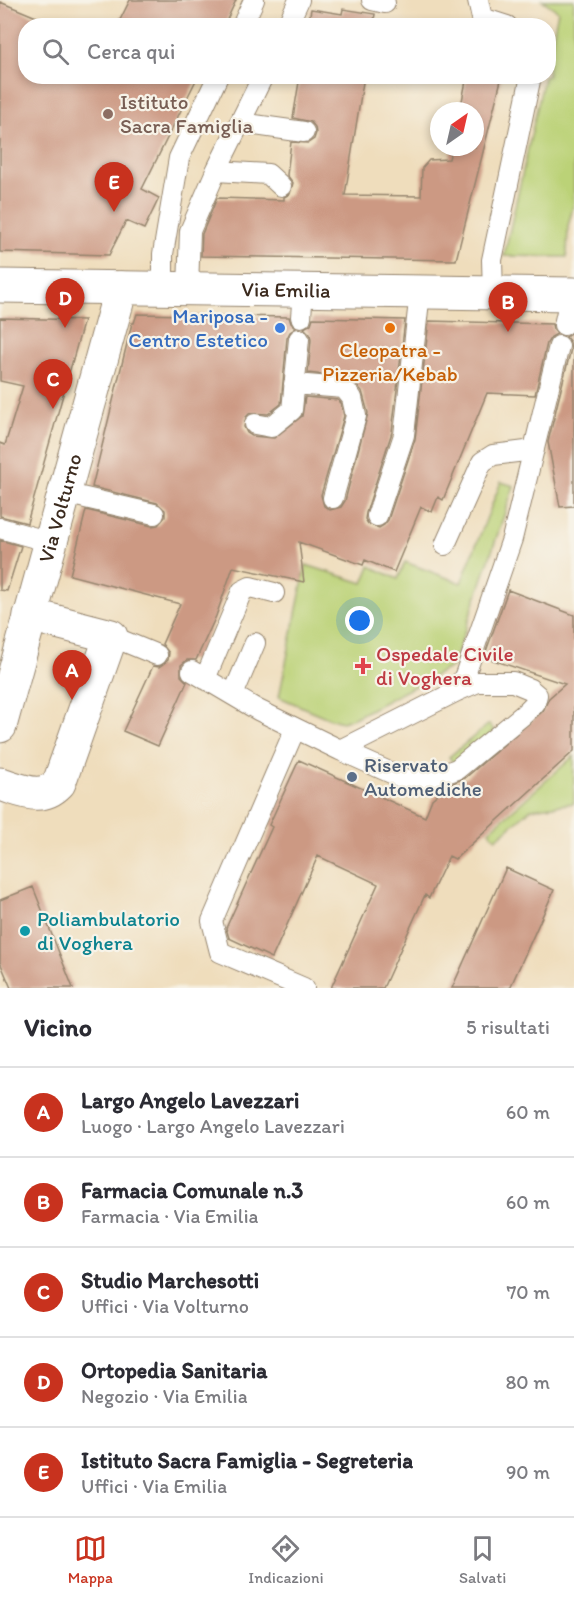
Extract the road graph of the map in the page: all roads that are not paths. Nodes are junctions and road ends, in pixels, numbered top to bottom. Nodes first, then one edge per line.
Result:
1 (254, 0) edge
2 (299, 0) edge
3 (478, 0) edge
4 (246, 18) edge
5 (291, 18) edge
6 (482, 18) edge
7 (214, 84) edge
8 (259, 84) edge
9 (529, 84) edge
10 (241, 123) junction
11 (304, 132) dead end
12 (216, 171) junction
13 (281, 186) dead end
14 (0, 286) edge
15 (121, 288) junction
16 (176, 288) junction
17 (420, 292) junction
18 (492, 293) junction
19 (570, 304) edge
20 (299, 339) dead end
21 (559, 346) dead end
22 (294, 384) junction
23 (255, 424) dead end
24 (534, 450) junction
25 (64, 493) junction
26 (333, 498) dead end
27 (154, 514) dead end
28 (377, 516) dead end
29 (0, 528) edge
30 (50, 542) junction
31 (445, 545) dead end
32 (274, 593) dead end
33 (30, 615) junction
34 (111, 636) junction
35 (255, 643) dead end
36 (158, 656) dead end
37 (457, 691) junction
38 (233, 695) junction
39 (0, 726) edge
40 (295, 729) junction
41 (340, 750) junction
42 (0, 784) edge
43 (304, 988) edge

1 - 4 lane
2 - 5 lane
3 - 6 lane
7 - 16 lane
8 - 10 lane
9 - 18 lane
10 - 11 lane
10 - 12 lane
12 - 13 lane
12 - 16 lane
14 - 15 street, Via Emilia
15 - 16 street, Via Emilia
15 - 25 street, Via Volturno
16 - 17 street, Via Emilia
17 - 18 street, Via Emilia
17 - 28 lane
18 - 19 street, Via Emilia
20 - 22 lane
21 - 24 lane
22 - 23 lane
22 - 26 lane
24 - 31 lane
24 - 37 lane
25 - 27 lane
25 - 30 street, Via Volturno
29 - 30 lane
30 - 33 street, Via Volturno
32 - 38 lane
33 - 34 street
33 - 39 street, Via Volturno
34 - 36 lane
34 - 42 street
35 - 38 lane
37 - 41 lane
37 - 41 lane
38 - 40 lane
40 - 41 lane
40 - 43 lane

